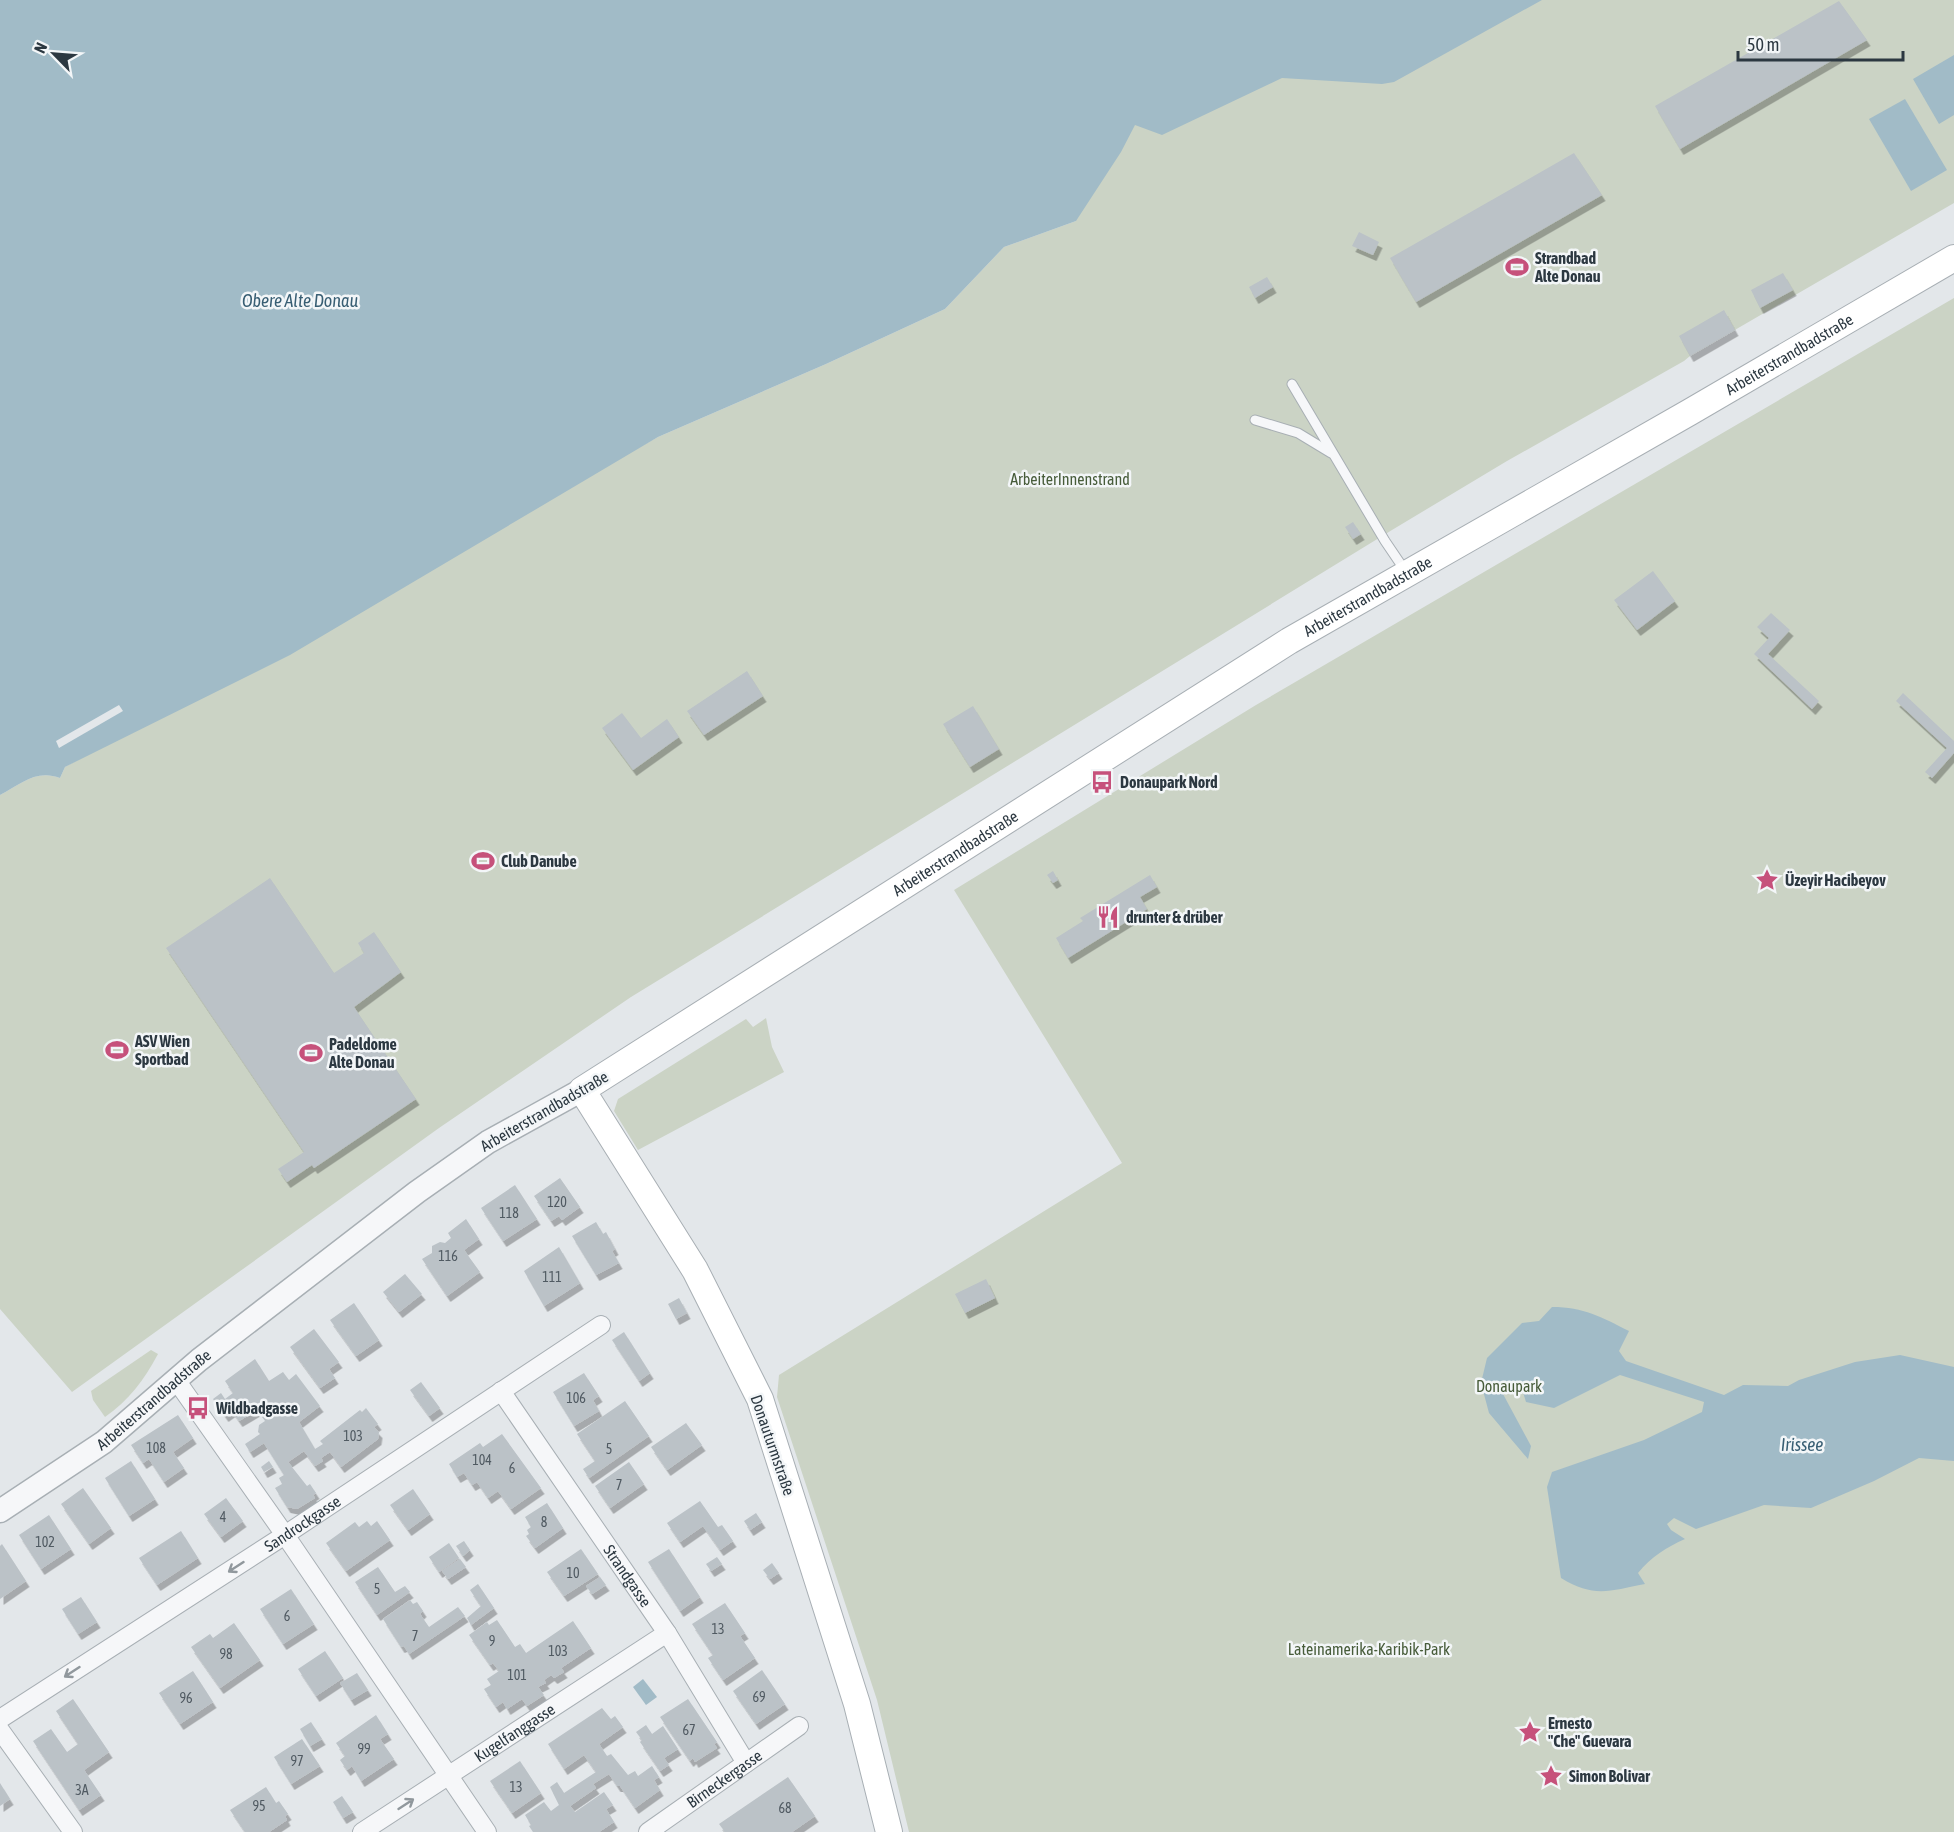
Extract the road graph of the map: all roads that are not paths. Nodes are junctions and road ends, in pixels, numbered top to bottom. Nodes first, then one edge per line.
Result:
1 (1954, 258) edge
2 (1292, 384) dead end
3 (1255, 420) dead end
4 (1333, 454) junction
5 (1407, 574) junction
6 (582, 1090) junction
7 (601, 1325) dead end
8 (176, 1380) junction
9 (501, 1391) junction
10 (0, 1511) edge
11 (285, 1535) junction
12 (667, 1633) junction
13 (0, 1719) edge
14 (799, 1726) dead end
15 (0, 1730) edge
16 (747, 1763) junction
17 (449, 1775) junction
18 (73, 1832) edge
19 (362, 1832) edge
20 (487, 1832) edge
21 (648, 1832) edge
22 (889, 1832) edge

1 - 5 main road, Arbeiterstrandbadstraße
2 - 4 lane
3 - 4 lane
4 - 5 lane
5 - 6 main road, Arbeiterstrandbadstraße
6 - 8 street, Arbeiterstrandbadstraße
6 - 22 main road, Donauturmstraße
7 - 9 street, Sandrockgasse
8 - 10 street, Arbeiterstrandbadstraße
8 - 11 street
9 - 11 street, Sandrockgasse
9 - 12 street, Strandgasse
11 -> 13 street, Sandrockgasse
11 - 17 street
12 - 16 street, Strandgasse
12 - 17 street, Kugelfanggasse
14 - 16 street, Birneckergasse
15 - 18 street
16 - 21 street, Birneckergasse
19 -> 17 street, Kugelfanggasse
17 - 20 street

